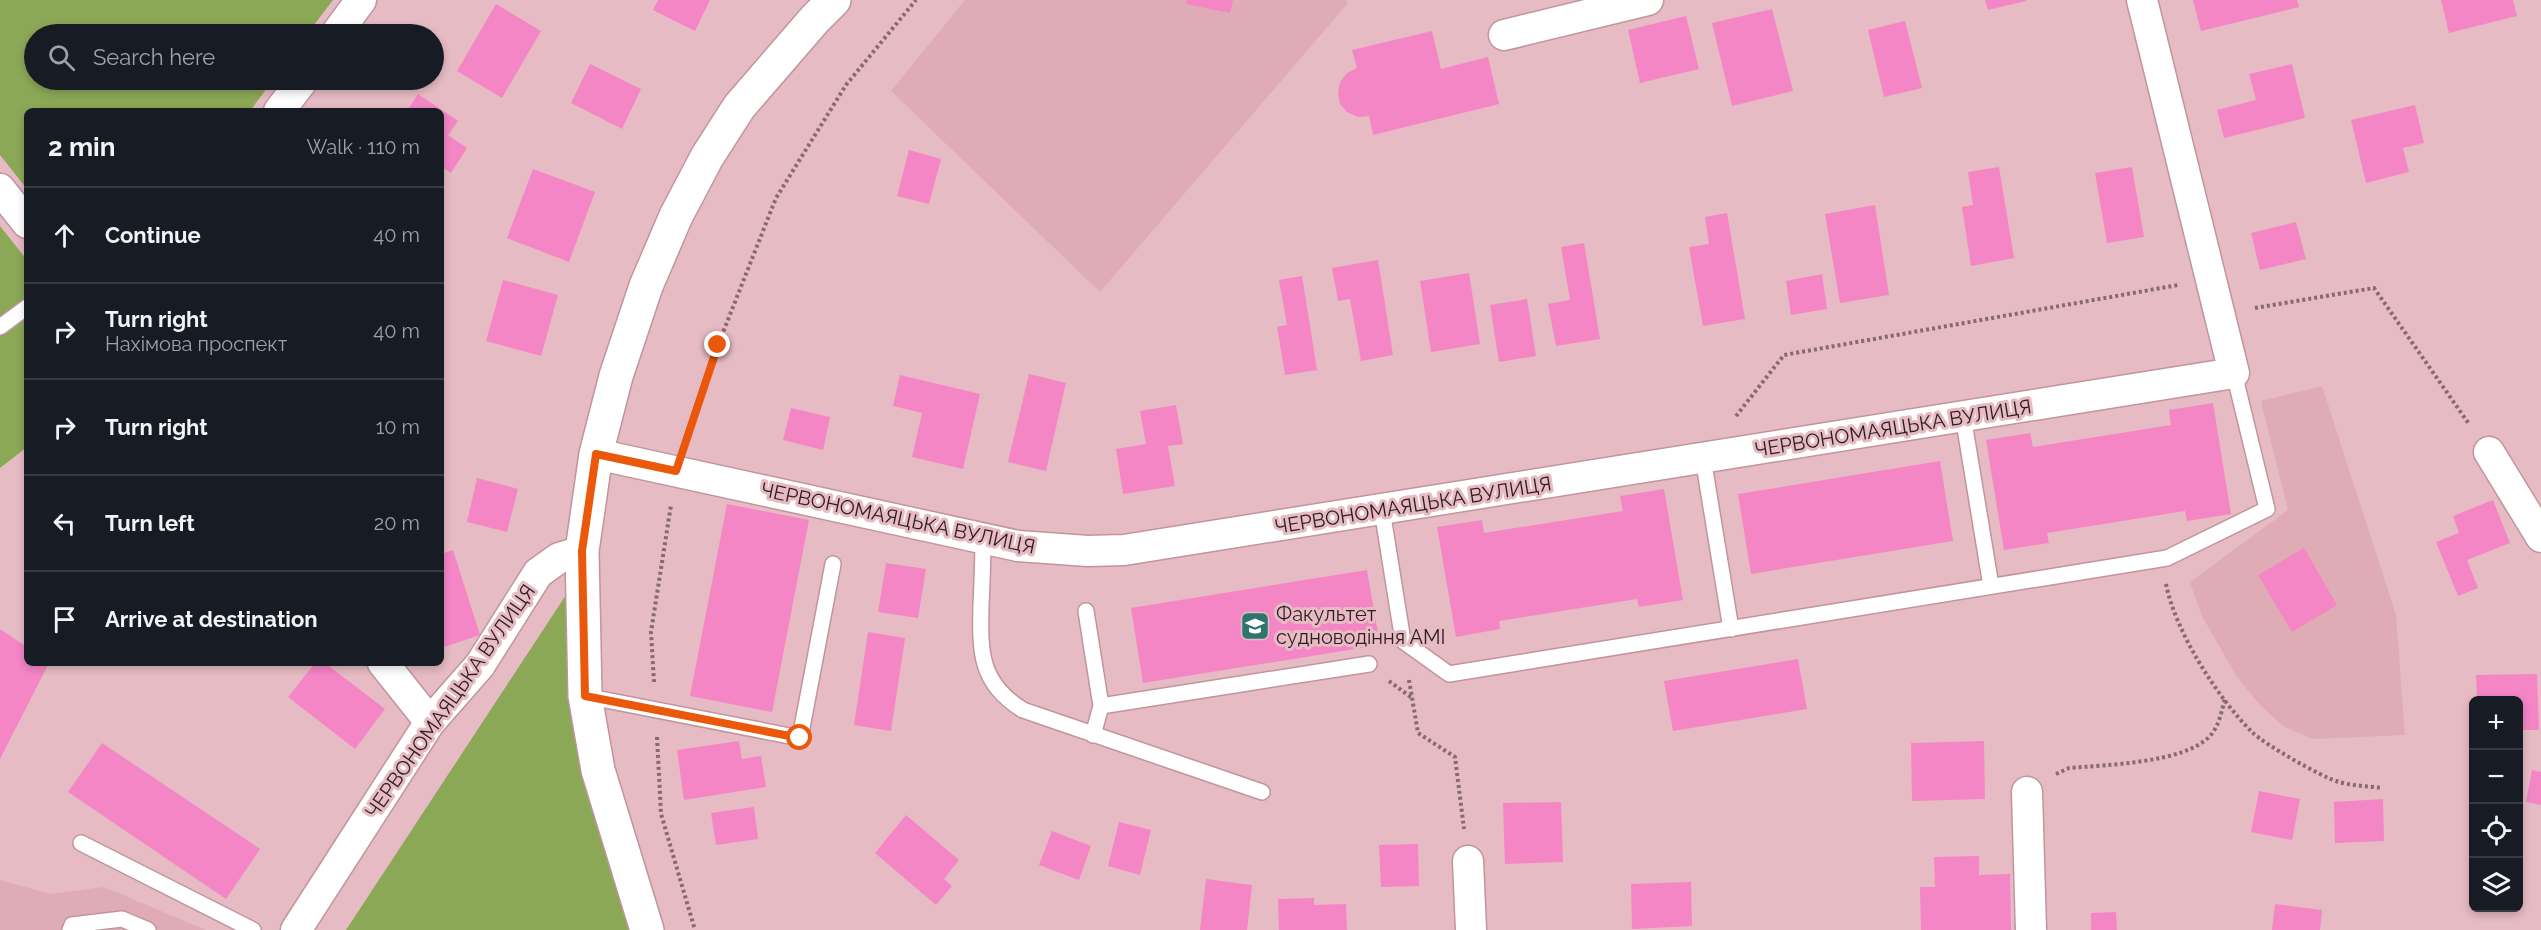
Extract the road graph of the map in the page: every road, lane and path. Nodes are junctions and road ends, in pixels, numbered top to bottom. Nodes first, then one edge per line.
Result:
1 (361, 0) edge
2 (834, 0) edge
3 (915, 0) edge
4 (1648, 0) edge
5 (2142, 0) edge
6 (343, 24) edge
7 (1504, 35) dead end
8 (295, 90) edge
9 (281, 108) edge
10 (0, 189) edge
11 (24, 219) edge
12 (2179, 285) dead end
13 (24, 309) edge
14 (2219, 314) junction
15 (0, 327) edge
16 (2234, 373) junction
17 (1963, 416) junction
18 (2489, 452) joint
19 (596, 454) junction
20 (1703, 458) junction
21 (676, 471) junction
22 (1382, 510) junction
23 (2541, 537) edge
24 (983, 539) junction
25 (582, 551) junction
26 (2167, 558) junction
27 (833, 564) dead end
28 (1991, 586) junction
29 (1086, 611) dead end
30 (1731, 628) junction
31 (1369, 664) dead end
32 (384, 666) edge
33 (585, 696) junction
34 (2225, 698) junction
35 (1412, 699) dead end
36 (1101, 706) junction
37 (430, 722) junction
38 (1093, 735) junction
39 (2382, 788) dead end
40 (1262, 792) dead end
41 (2027, 792) joint
42 (81, 843) dead end
43 (1468, 861) joint
44 (70, 930) edge
45 (148, 930) edge
46 (253, 930) edge
47 (296, 930) edge
48 (647, 930) edge
49 (1471, 930) edge
50 (2031, 930) edge

1 - 6 street
2 - 19 main road
3 - 21 path
4 - 7 street
5 - 14 street
8 - 9 street
10 - 11 street
12 - 20 path
13 - 15 lane
14 - 16 street
14 - 18 path
16 - 17 street, ЧЕРВОНОМАЯЦЬКА ВУЛИЦЯ
16 - 26 lane
17 - 20 street, ЧЕРВОНОМАЯЦЬКА ВУЛИЦЯ
17 - 28 lane
18 - 23 street
19 - 21 street, ЧЕРВОНОМАЯЦЬКА ВУЛИЦЯ
19 - 25 main road
20 - 22 street, ЧЕРВОНОМАЯЦЬКА ВУЛИЦЯ
20 - 30 lane
21 - 24 street, ЧЕРВОНОМАЯЦЬКА ВУЛИЦЯ
22 - 24 street, ЧЕРВОНОМАЯЦЬКА ВУЛИЦЯ
22 - 30 lane
24 - 38 lane
25 - 33 main road
25 - 37 street, ЧЕРВОНОМАЯЦЬКА ВУЛИЦЯ
26 - 28 lane
26 - 34 path
27 - 33 lane
28 - 30 lane
29 - 36 lane
31 - 36 lane
32 - 37 street
33 - 48 main road
34 - 39 path
34 - 41 path
35 - 43 path
36 - 38 lane
37 - 47 street, ЧЕРВОНОМАЯЦЬКА ВУЛИЦЯ
38 - 40 lane
41 - 50 street
42 - 46 lane
43 - 49 street
44 - 45 lane

